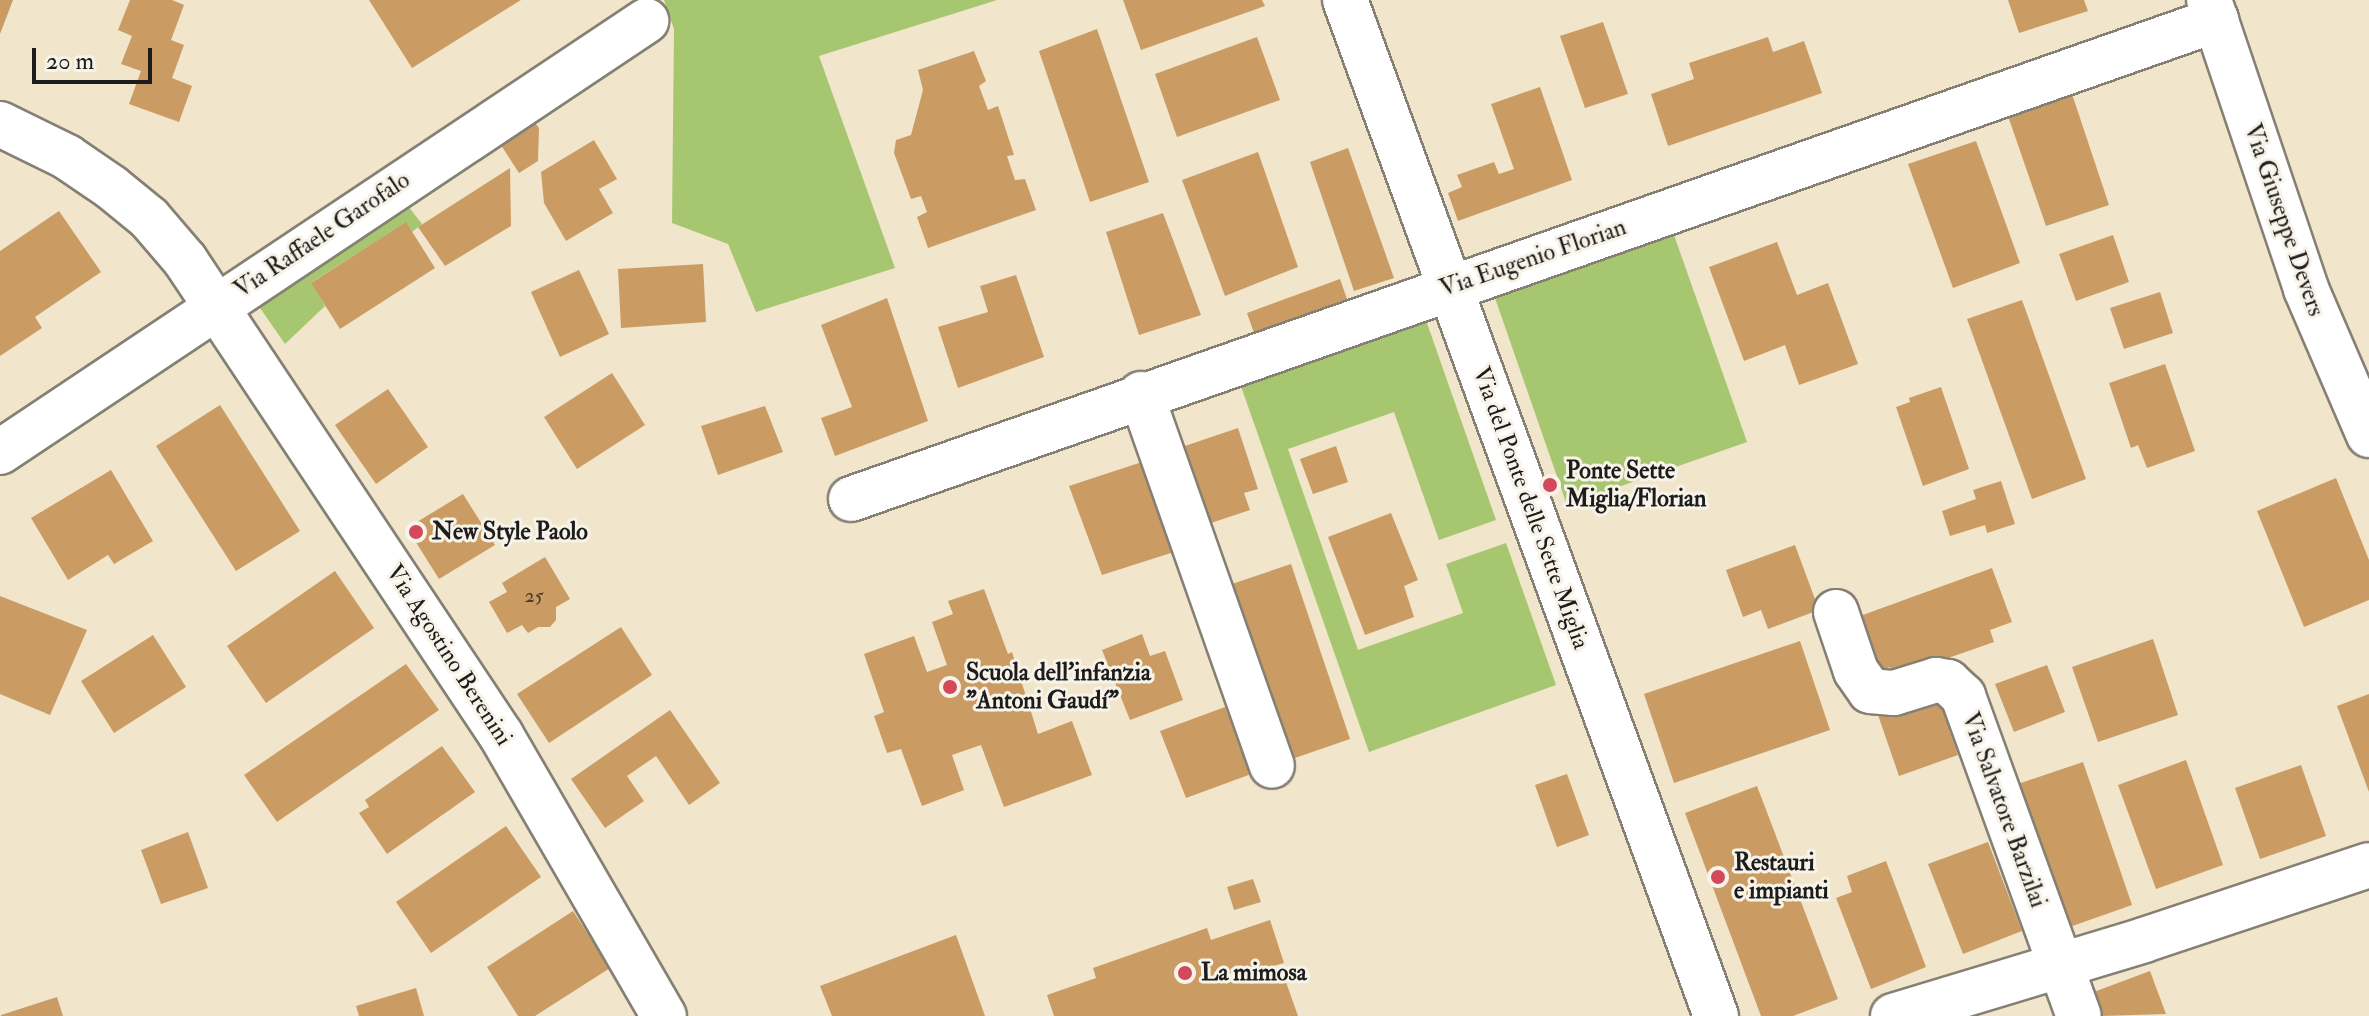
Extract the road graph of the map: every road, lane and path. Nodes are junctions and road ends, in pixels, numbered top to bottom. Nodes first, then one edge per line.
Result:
1 (1345, 0) edge
2 (2213, 10) edge
3 (646, 21) dead end
4 (0, 124) edge
5 (1450, 286) junction
6 (218, 305) junction
7 (2358, 388) edge
8 (1141, 394) junction
9 (2369, 435) edge
10 (0, 452) edge
11 (851, 499) dead end
12 (1836, 612) dead end
13 (1272, 766) dead end
14 (2369, 865) edge
15 (2061, 966) junction
16 (664, 1016) edge
17 (1716, 1016) edge
18 (1893, 1016) edge
19 (2079, 1016) edge

1 - 5 street, Via del Ponte delle Sette Miglia
2 - 5 street, Via Eugenio Florian
2 - 7 street, Via Giuseppe Devers
3 - 6 street, Via Raffaele Garofalo
4 - 6 street, Via Agostino Berenini
5 - 8 street, Via Eugenio Florian
5 - 17 street, Via del Ponte delle Sette Miglia
6 - 10 street, Via Raffaele Garofalo
6 - 16 street, Via Agostino Berenini
7 - 9 street, Via Giuseppe Devers
8 - 11 street, Via Eugenio Florian
8 - 13 street
12 - 15 street, Via Salvatore Barzilai
14 - 15 street
15 - 18 street
15 - 19 street, Via Salvatore Barzilai

